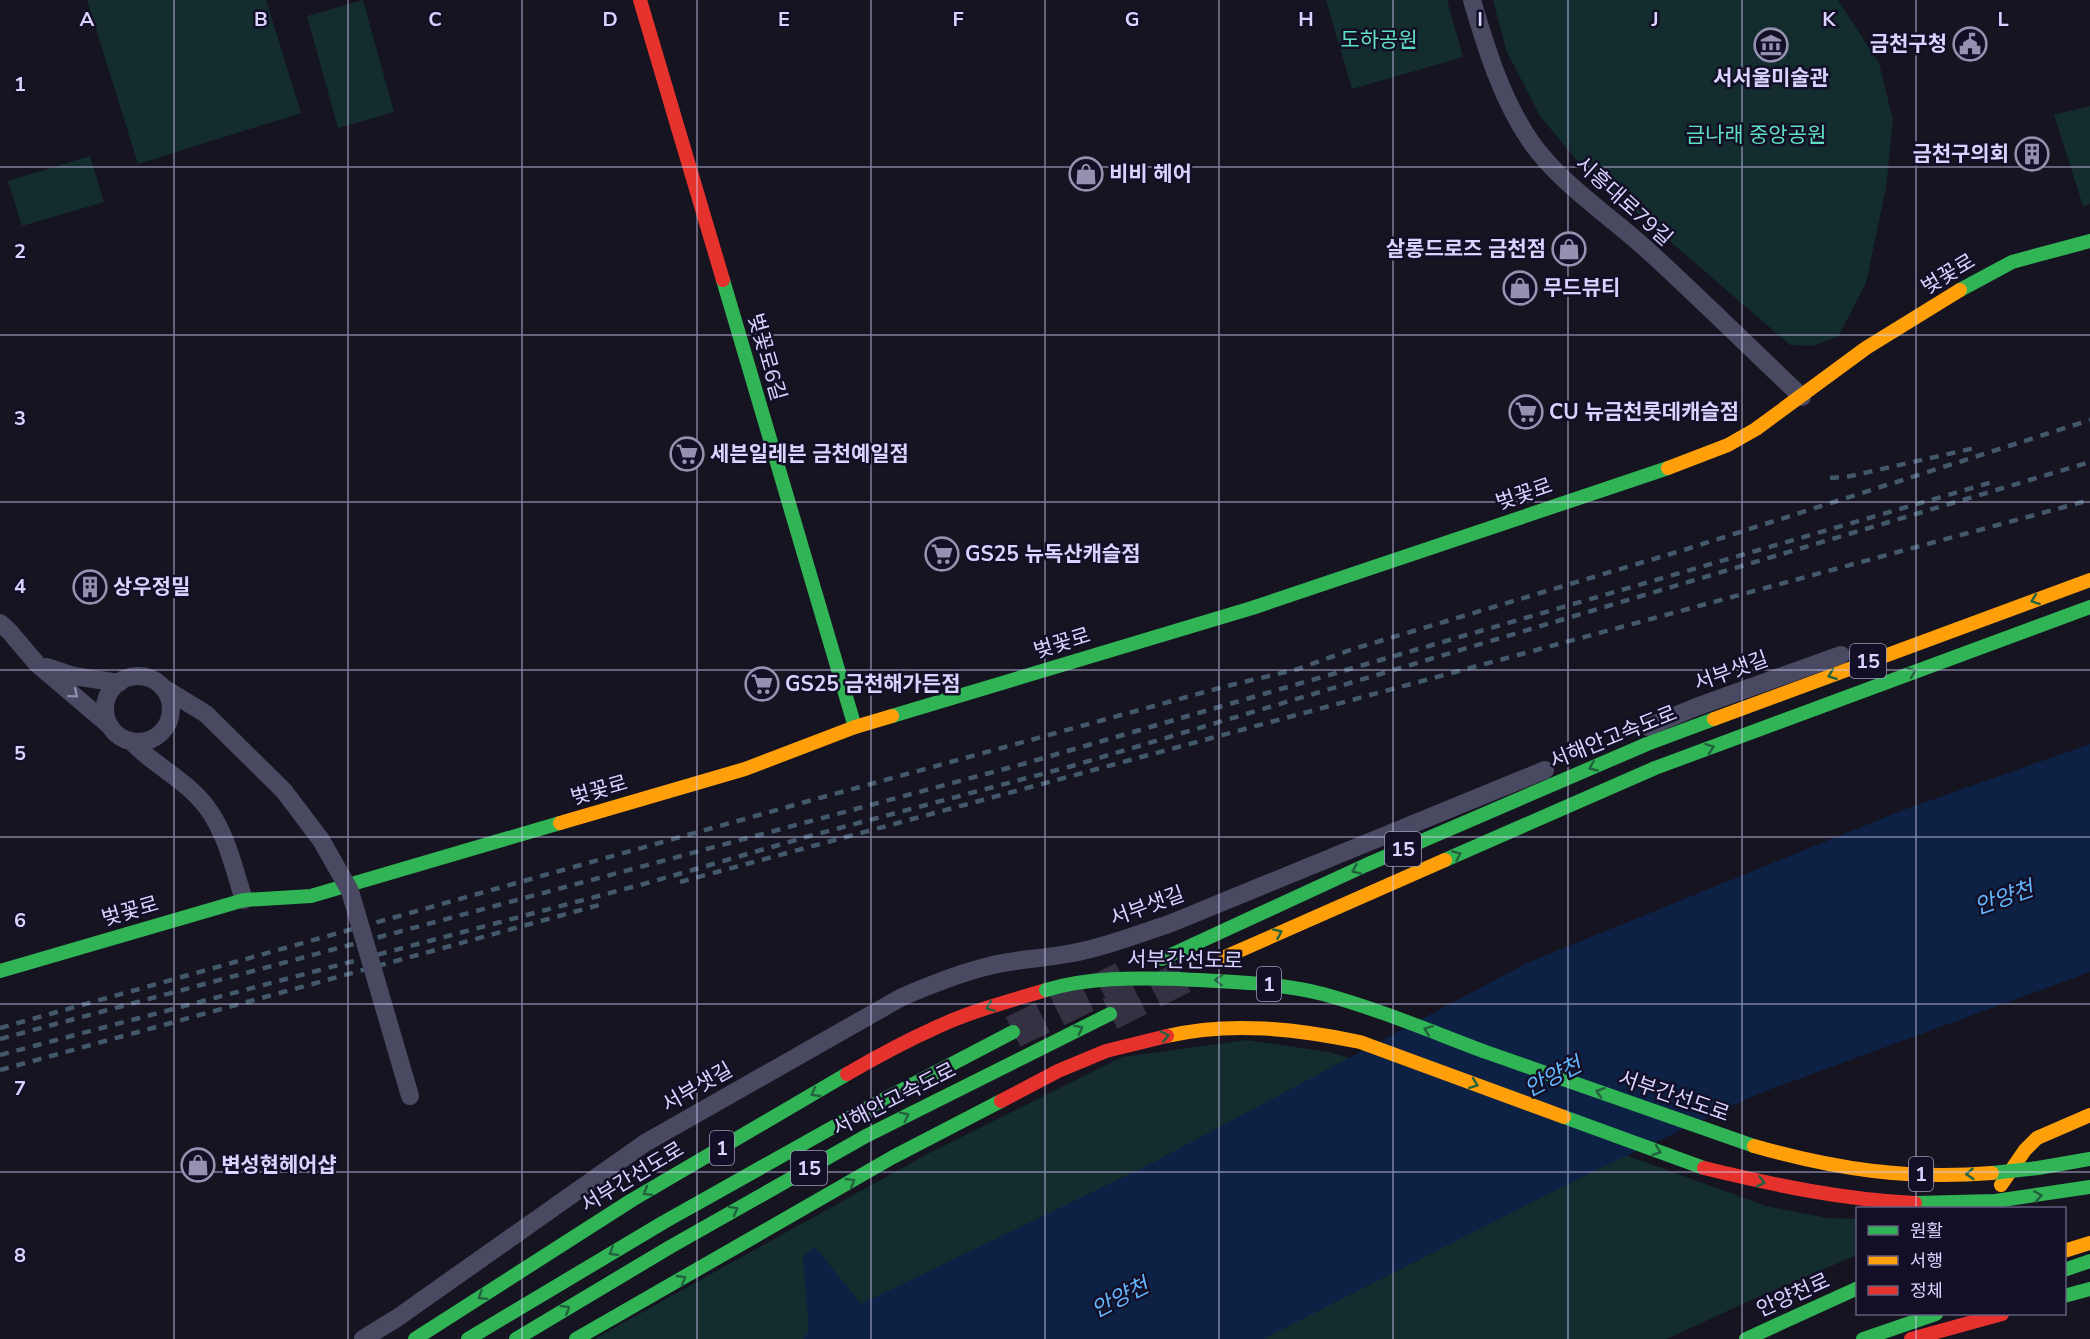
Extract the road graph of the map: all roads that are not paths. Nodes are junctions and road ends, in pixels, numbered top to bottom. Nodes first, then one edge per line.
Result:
1 (640, 0) edge
2 (1472, 0) edge
3 (2090, 241) edge
4 (1802, 397) junction
5 (2090, 580) edge
6 (1995, 599) dead end
7 (2090, 607) edge
8 (0, 623) edge
9 (37, 664) junction
10 (119, 683) junction
11 (162, 687) junction
12 (206, 714) junction
13 (169, 715) junction
14 (110, 726) junction
15 (855, 727) junction
16 (131, 741) junction
17 (170, 774) junction
18 (244, 900) junction
19 (1224, 957) dead end
20 (1162, 959) dead end
21 (0, 971) edge
22 (1110, 1014) tunnel mouth
23 (1013, 1032) tunnel mouth
24 (410, 1096) dead end
25 (2090, 1114) edge
26 (2090, 1159) edge
27 (2090, 1187) edge
28 (1985, 1207) edge
29 (2090, 1244) edge
30 (2066, 1250) edge
31 (2090, 1261) edge
32 (2066, 1269) edge
33 (1856, 1288) edge
34 (2090, 1289) edge
35 (2066, 1295) edge
36 (1856, 1303) edge
37 (1933, 1315) edge
38 (1998, 1315) edge
39 (1796, 1318) junction
40 (363, 1339) edge
41 (414, 1339) edge
42 (468, 1339) edge
43 (516, 1339) edge
44 (576, 1339) edge
45 (1746, 1339) edge
46 (1863, 1339) edge
47 (1911, 1339) edge

1 - 15 main road, 벚꽃로6길
2 - 4 street, 시흥대로79길
3 - 4 main road, 벚꽃로
4 - 15 main road, 벚꽃로
5 -> 20 main road, 서해안고속도로 / 15
6 - 40 street, 서부샛길
19 -> 7 main road, 15
8 - 9 street
9 - 10 street
9 -> 14 street
10 - 11 street
10 - 14 street
11 - 12 street
11 - 13 street
12 - 13 street
12 - 24 street, bridge
13 - 16 street
13 - 17 street
14 - 16 street
15 - 18 main road, 벚꽃로
16 - 17 street
17 - 18 street
18 - 21 main road, 벚꽃로
43 -> 22 main road, 서해안고속도로 / 15
23 -> 42 main road, 서해안고속도로 / 15
25 - 28 main road
26 -> 41 main road, 서부간선도로 / 1, bridge
44 -> 27 main road, 1, bridge
29 - 30 main road
31 - 32 main road
33 - 39 main road, 안양천로
34 - 35 main road
36 - 39 main road
37 - 46 main road
38 - 47 main road
39 - 45 main road, 안양천로

